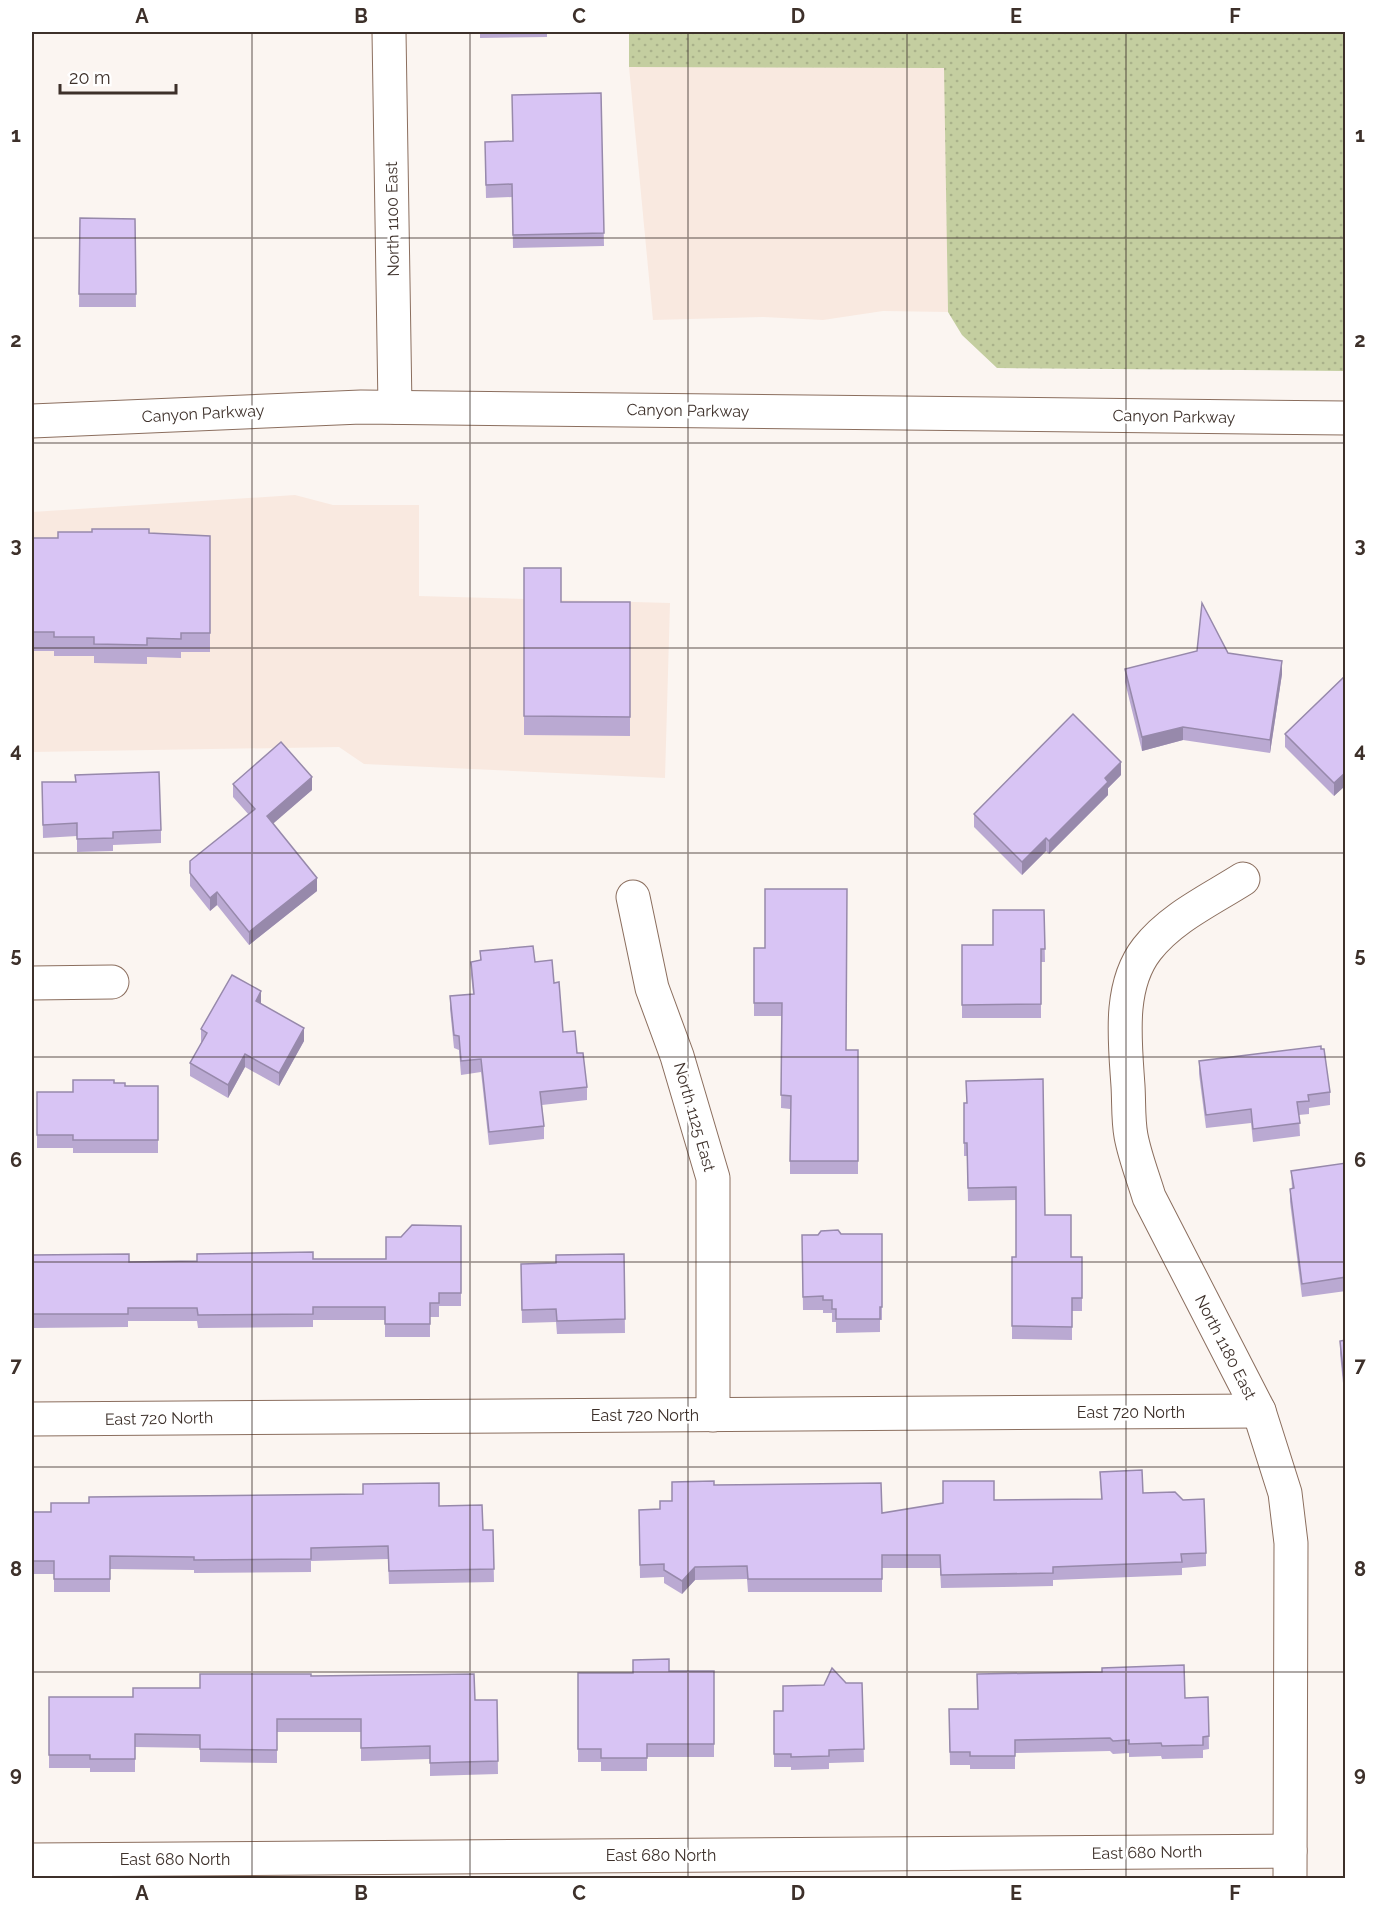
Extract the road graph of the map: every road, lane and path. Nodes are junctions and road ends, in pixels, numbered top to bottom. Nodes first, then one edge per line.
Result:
1 (389, 32) edge
2 (395, 407) junction
3 (1346, 418) edge
4 (32, 421) edge
5 (1243, 879) dead end
6 (633, 897) dead end
7 (112, 982) dead end
8 (32, 983) edge
9 (1259, 1411) junction
10 (713, 1414) junction
11 (32, 1419) edge
12 (32, 1860) edge
13 (1290, 1864) edge

1 - 2 main road, North 1100 East
2 - 3 main road, Canyon Parkway
2 - 4 main road, Canyon Parkway
5 - 9 main road, North 1180 East
6 - 10 main road, North 1125 East
7 - 8 main road
9 - 10 main road, East 720 North
9 - 13 main road, North 1180 East
10 - 11 main road, East 720 North
12 - 13 main road, East 680 North

